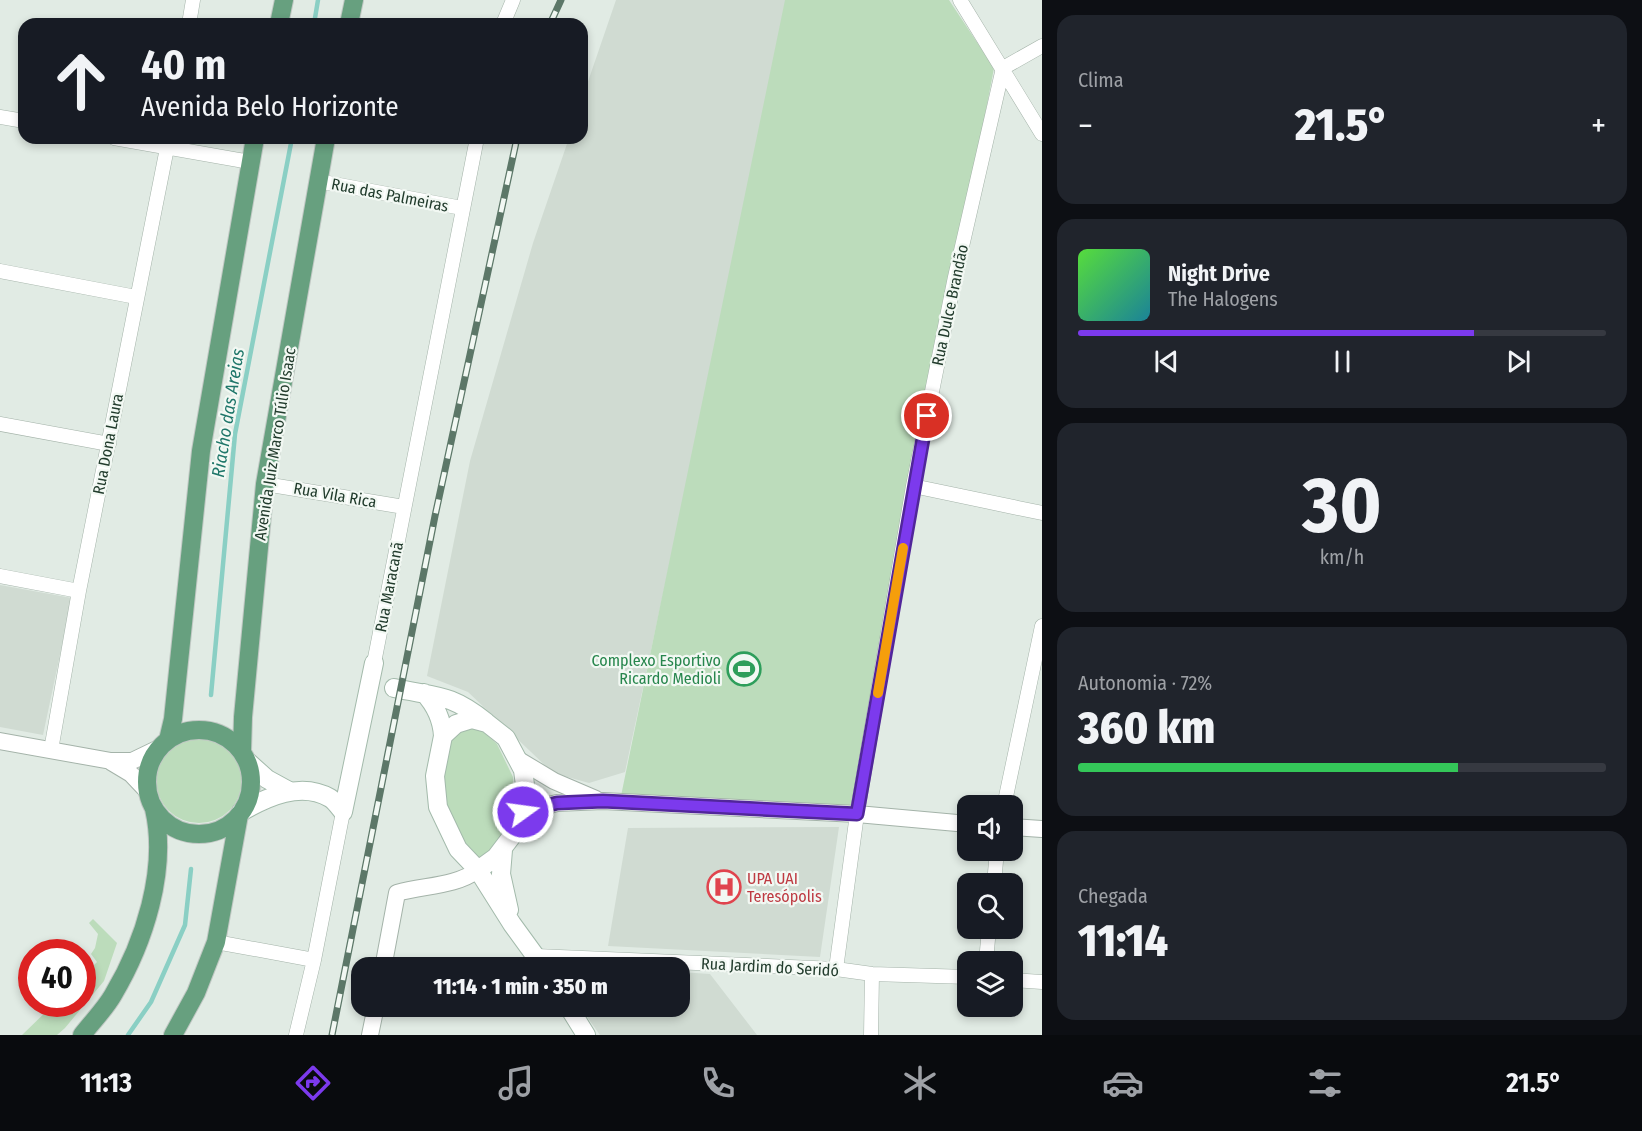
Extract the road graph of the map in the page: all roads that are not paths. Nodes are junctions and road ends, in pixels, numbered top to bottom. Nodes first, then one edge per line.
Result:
1 (190, 0) edge
2 (284, 0) edge
3 (354, 0) edge
4 (513, 0) edge
5 (960, 0) edge
6 (189, 18) edge
7 (280, 18) edge
8 (350, 18) edge
9 (506, 18) edge
10 (1042, 46) edge
11 (1003, 68) junction
12 (0, 117) edge
13 (18, 120) edge
14 (1042, 134) edge
15 (169, 144) edge
16 (173, 144) edge
17 (254, 144) edge
18 (325, 144) edge
19 (476, 144) edge
20 (250, 162) junction
21 (318, 181) junction
22 (462, 208) junction
23 (0, 271) edge
24 (136, 297) junction
25 (0, 424) edge
26 (109, 444) junction
27 (265, 484) junction
28 (913, 486) junction
29 (405, 507) junction
30 (1042, 513) edge
31 (0, 576) edge
32 (79, 591) junction
33 (1042, 626) edge
34 (374, 663) junction
35 (394, 688) junction
36 (424, 693) junction
37 (365, 710) junction
38 (487, 723) junction
39 (443, 736) junction
40 (0, 741) edge
41 (163, 744) junction
42 (51, 750) junction
43 (245, 757) junction
44 (519, 760) junction
45 (111, 761) junction
46 (352, 772) junction
47 (289, 791) junction
48 (312, 792) junction
49 (1006, 795) edge
50 (151, 800) junction
51 (603, 801) junction
52 (343, 812) junction
53 (523, 812) junction
54 (240, 814) junction
55 (857, 814) junction
56 (957, 823) edge
57 (1023, 828) edge
58 (1042, 829) edge
59 (503, 850) junction
60 (478, 870) junction
61 (512, 924) junction
62 (216, 942) junction
63 (385, 957) edge
64 (536, 957) edge
65 (314, 960) junction
66 (690, 966) edge
67 (836, 969) junction
68 (872, 974) junction
69 (957, 977) edge
70 (1023, 981) edge
71 (1042, 982) edge
72 (374, 1017) edge
73 (575, 1017) edge
74 (82, 1035) edge
75 (173, 1035) edge
76 (296, 1035) edge
77 (370, 1035) edge
78 (586, 1035) edge
79 (871, 1035) edge

1 - 6 street
2 - 7 main road
3 - 8 main road
4 - 9 street
5 - 11 street
10 - 11 street
11 - 14 street
11 - 28 street, Rua Dulce Brandão
12 - 13 street
15 - 24 street, Rua Dona Laura
16 - 20 street
17 - 20 main road
18 - 21 main road, Avenida Juiz Marco Túlio Isaac
19 - 22 street, Rua Maracanã
20 - 41 main road
21 - 22 street, Rua das Palmeiras
21 - 27 main road, Avenida Juiz Marco Túlio Isaac
22 - 29 street, Rua Maracanã
23 - 24 street
24 - 26 street, Rua Dona Laura
25 - 26 street
26 - 32 street, Rua Dona Laura
27 - 29 street, Rua Vila Rica
27 - 43 main road, Avenida Juiz Marco Túlio Isaac
28 - 30 street
28 - 55 street, Rua Dulce Brandão
29 - 34 street, Rua Maracanã
31 - 32 street
32 - 42 street, Rua Dona Laura
33 - 49 street
34 - 35 main road
34 - 37 main road, Rua Maracanã
35 - 36 main road
35 - 37 main road
36 - 38 main road
36 - 39 main road
37 - 46 main road, Rua Maracanã
38 - 39 main road
38 - 44 main road
39 - 60 main road
40 - 42 street
41 - 43 main road
41 - 45 street
41 - 50 main road
42 - 45 street
43 - 47 main road
43 - 54 main road
44 - 51 street
44 - 53 main road
45 - 50 street
46 - 48 main road
46 - 52 main road, Rua Maracanã
47 - 48 main road
47 - 54 main road
48 - 52 main road
50 - 54 main road
50 - 74 main road
51 - 53 street
51 - 55 street
52 - 65 street, Rua Maracanã
53 - 59 main road
54 - 62 main road
55 - 56 street
55 - 67 street, Rua Dulce Brandão
57 - 58 street
59 - 60 main road
59 - 61 main road
60 - 61 main road
60 - 63 street
61 - 64 main road
62 - 65 street
62 - 75 main road
65 - 76 street, Rua Maracanã
66 - 67 street, Rua Jardim do Seridó
67 - 68 street, Rua Jardim do Seridó
68 - 69 street, Rua Jardim do Seridó
68 - 79 street
70 - 71 street
72 - 77 street
73 - 78 main road

